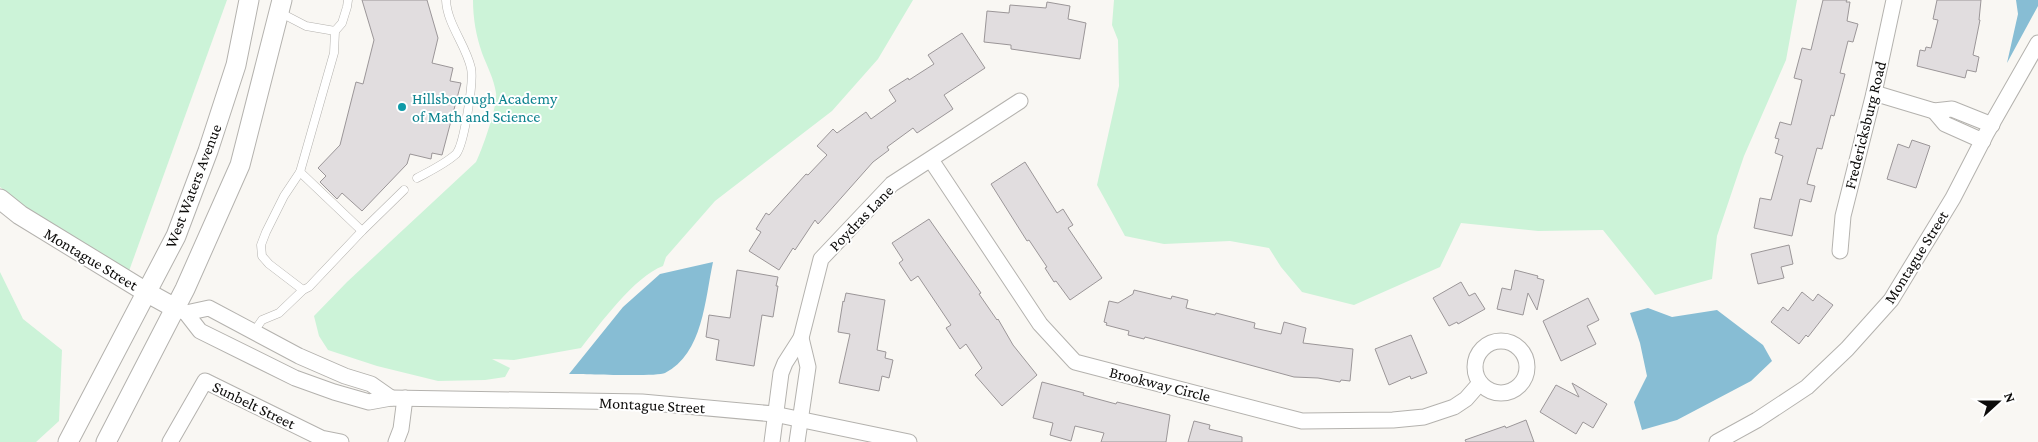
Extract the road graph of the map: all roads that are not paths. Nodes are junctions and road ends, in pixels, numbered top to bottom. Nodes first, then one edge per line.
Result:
1 (249, 0) edge
2 (348, 0) edge
3 (446, 0) edge
4 (1894, 0) edge
5 (278, 4) edge
6 (335, 31) junction
7 (2038, 43) edge
8 (1874, 94) junction
9 (1020, 101) dead end
10 (1934, 111) junction
11 (1992, 124) junction
12 (1983, 141) junction
13 (931, 160) junction
14 (300, 172) junction
15 (417, 178) dead end
16 (404, 190) dead end
17 (0, 199) edge
18 (362, 231) junction
19 (1840, 251) dead end
20 (303, 290) junction
21 (146, 292) junction
22 (181, 310) junction
23 (253, 333) junction
24 (801, 338) junction
25 (1480, 383) dead end
26 (398, 398) junction
27 (774, 414) junction
28 (802, 419) junction
29 (68, 442) edge
30 (106, 442) edge
31 (170, 442) edge
32 (341, 442) edge
33 (396, 442) edge
34 (772, 442) edge
35 (797, 442) edge
36 (909, 442) edge
37 (1717, 442) edge

1 - 21 street, West Waters Avenue
2 - 6 lane
3 - 15 lane
4 - 8 street, Fredericksburg Road
5 - 6 lane
5 - 22 street, West Waters Avenue
6 - 14 lane
7 - 11 street, Montague Street
8 - 10 street
8 - 19 street, Fredericksburg Road
9 - 13 street, Poydras Lane
10 - 11 street
10 - 12 street
11 - 12 street, Montague Street
12 - 37 street, Montague Street
13 - 24 street, Poydras Lane
13 - 25 street, Brookway Circle
14 - 18 lane
14 - 20 lane
16 - 18 lane
17 - 21 street, Montague Street
18 - 20 lane
20 - 23 lane
21 - 22 street, Montague Street
21 - 29 street, West Waters Avenue
22 - 23 street
22 - 26 street, Montague Street
22 - 30 street, West Waters Avenue
23 - 26 street
24 - 27 street, Poydras Lane
24 - 28 street, Poydras Lane
26 - 27 street, Montague Street
26 - 33 street
27 - 28 street, Montague Street
27 - 34 street, Poydras Lane
28 - 35 street, Poydras Lane
28 - 36 street, Montague Street
31 - 32 street, Sunbelt Street

